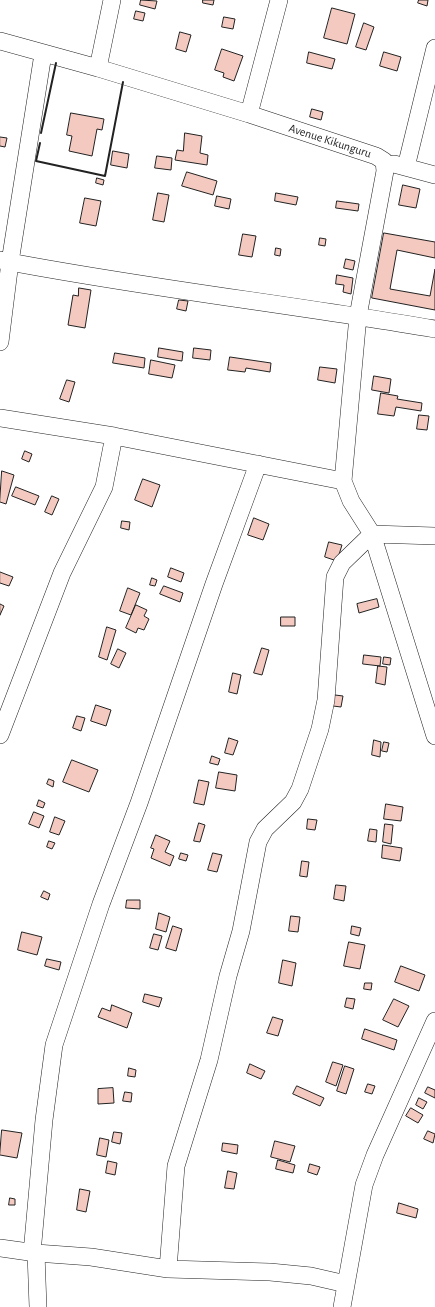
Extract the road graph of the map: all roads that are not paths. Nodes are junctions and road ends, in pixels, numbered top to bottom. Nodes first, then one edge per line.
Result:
1 (112, 0) edge
2 (279, 0) edge
3 (0, 41) edge
4 (435, 48) edge
5 (43, 54) junction
6 (98, 68) junction
7 (249, 114) junction
8 (384, 161) junction
9 (406, 168) junction
10 (435, 174) edge
11 (5, 261) edge
12 (358, 316) junction
13 (435, 329) edge
14 (0, 342) edge
15 (0, 418) edge
16 (114, 436) junction
17 (258, 464) junction
18 (343, 481) junction
19 (372, 534) junction
20 (435, 536) edge
21 (0, 735) edge
22 (435, 736) edge
23 (435, 1021) edge
24 (0, 1248) edge
25 (34, 1253) junction
26 (168, 1269) junction
27 (346, 1284) junction
28 (38, 1307) edge
29 (342, 1307) edge

1 - 6 street
2 - 7 street
3 - 5 street, Avenue Kikunguru
4 - 9 street
5 - 6 street, Avenue Kikunguru
5 - 11 street
6 - 7 street, Avenue Kikunguru
7 - 8 street, Avenue Kikunguru
8 - 9 street
8 - 12 street, Avenue Kikunguru
9 - 10 street
11 - 12 street
11 - 14 street
12 - 13 street
12 - 18 street, Avenue Kikunguru
15 - 16 street
16 - 17 street
16 - 21 street
17 - 18 street
17 - 25 street
18 - 19 street, Avenue Kikunguru
19 - 20 street
19 - 22 street, Avenue Kikunguru
19 - 26 street
23 - 27 street
24 - 25 street
25 - 26 street
25 - 28 street
26 - 27 street
27 - 29 street

